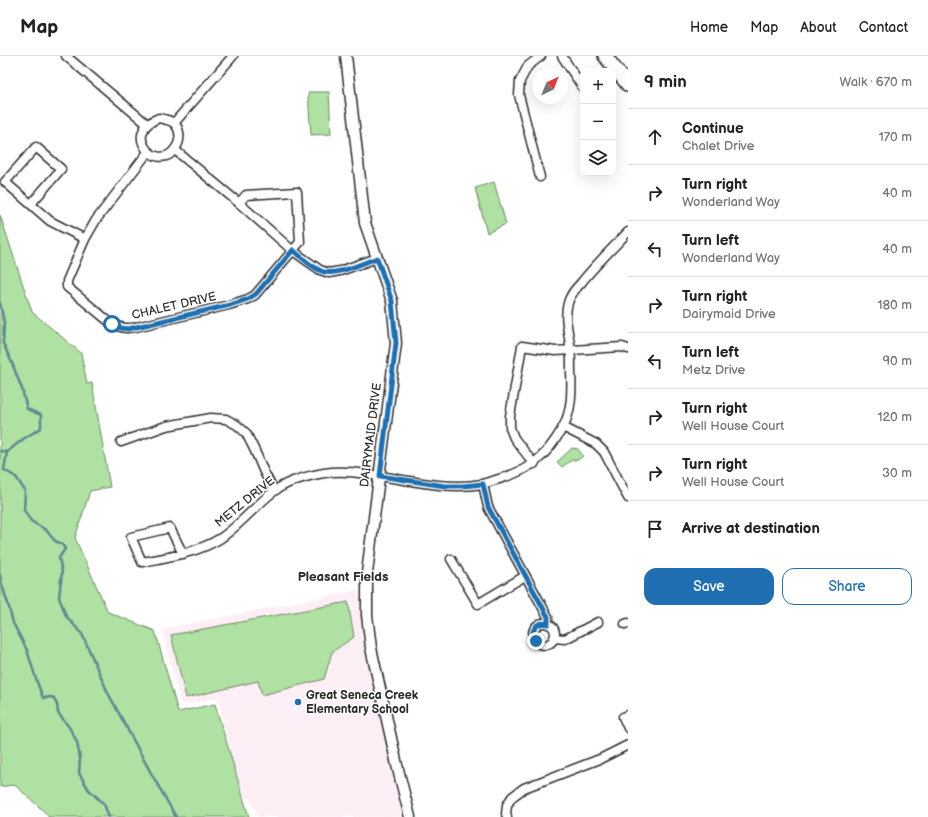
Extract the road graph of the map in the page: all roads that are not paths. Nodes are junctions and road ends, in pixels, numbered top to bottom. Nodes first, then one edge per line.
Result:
1 (66, 56) edge
2 (233, 56) edge
3 (346, 56) edge
4 (541, 56) edge
5 (562, 56) edge
6 (605, 56) edge
7 (580, 83) edge
8 (628, 85) edge
9 (147, 124) junction
10 (174, 124) junction
11 (175, 150) junction
12 (148, 152) junction
13 (540, 177) dead end
14 (239, 203) junction
15 (31, 204) junction
16 (628, 232) edge
17 (85, 239) junction
18 (293, 250) junction
19 (377, 258) junction
20 (571, 349) junction
21 (628, 349) edge
22 (563, 427) junction
23 (121, 442) dead end
24 (534, 464) junction
25 (380, 476) junction
26 (483, 484) junction
27 (274, 491) junction
28 (628, 498) edge
29 (183, 554) junction
30 (451, 559) dead end
31 (526, 576) junction
32 (598, 622) dead end
33 (548, 624) junction
34 (554, 638) junction
35 (628, 715) edge
36 (628, 728) edge
37 (628, 745) edge
38 (410, 817) edge
39 (507, 817) edge

1 - 9 street
2 - 10 street
3 - 19 street, DAIRYMAID DRIVE
4 - 13 street
5 - 7 street
6 - 8 main road
9 - 10 street
9 - 12 street
10 - 11 street
11 - 12 street
11 - 14 street
12 - 17 street, CHALET DRIVE
14 - 18 street
14 - 18 street
15 - 15 street
15 - 17 street
16 - 20 street, METZ DRIVE
17 - 18 street, CHALET DRIVE
18 - 19 street
19 - 25 street, DAIRYMAID DRIVE
20 - 21 street
20 - 22 street, METZ DRIVE
20 - 24 street
22 - 24 street, METZ DRIVE
22 - 28 street
23 - 27 street
24 - 26 street, METZ DRIVE
25 - 26 street, METZ DRIVE
25 - 27 street, METZ DRIVE
25 - 38 street, DAIRYMAID DRIVE
26 - 31 street
27 - 29 street, METZ DRIVE
29 - 29 street, METZ DRIVE
30 - 31 street
31 - 33 street
32 - 34 street
33 - 34 street
33 - 34 street
35 - 36 street
37 - 39 street

